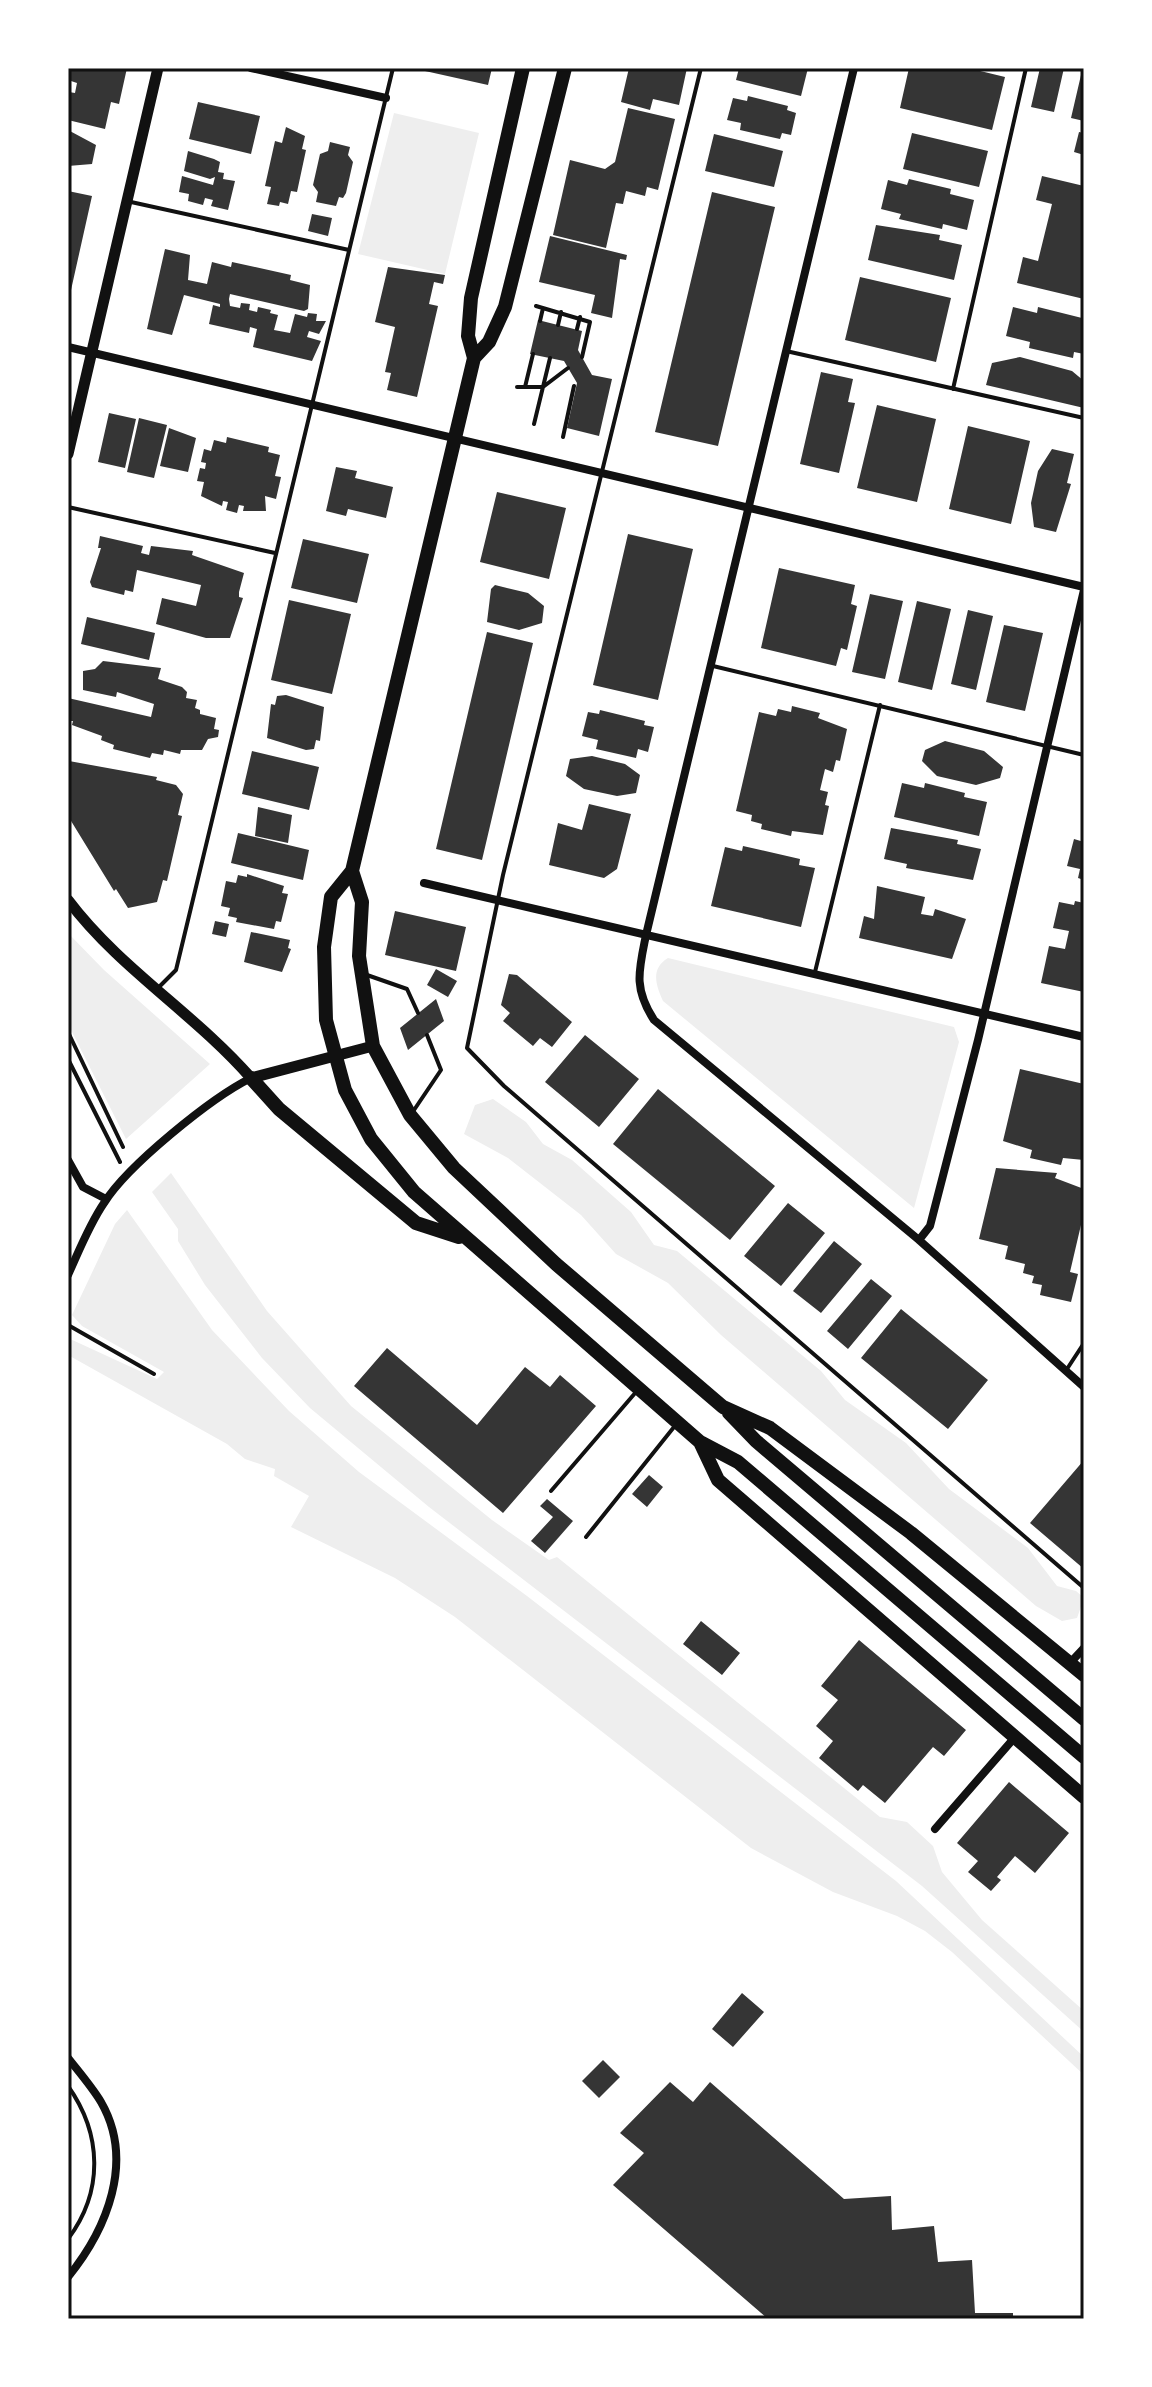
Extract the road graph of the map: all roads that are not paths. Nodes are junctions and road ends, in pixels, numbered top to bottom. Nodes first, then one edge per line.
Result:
1 (158, 68) edge
2 (251, 68) edge
3 (393, 68) edge
4 (523, 68) edge
5 (565, 68) edge
6 (701, 68) edge
7 (854, 68) edge
8 (1026, 68) edge
9 (386, 98) junction
10 (128, 202) junction
11 (349, 250) junction
12 (536, 306) dead end
13 (543, 308) junction
14 (561, 312) junction
15 (580, 317) junction
16 (540, 321) dead end
17 (558, 325) dead end
18 (577, 329) dead end
19 (68, 347) edge
20 (785, 351) junction
21 (92, 353) junction
22 (533, 354) dead end
23 (582, 357) dead end
24 (474, 358) junction
25 (550, 358) dead end
26 (568, 368) dead end
27 (517, 387) dead end
28 (525, 387) junction
29 (543, 387) junction
30 (953, 389) junction
31 (313, 403) junction
32 (1084, 418) edge
33 (534, 424) dead end
34 (454, 437) junction
35 (68, 454) edge
36 (603, 472) junction
37 (68, 507) edge
38 (749, 507) junction
39 (275, 553) junction
40 (1084, 589) edge
41 (710, 665) junction
42 (880, 704) junction
43 (1047, 746) junction
44 (1084, 755) edge
45 (352, 871) junction
46 (424, 883) dead end
47 (68, 900) edge
48 (498, 900) junction
49 (646, 935) junction
50 (361, 973) junction
51 (814, 975) junction
52 (157, 989) junction
53 (418, 1013) dead end
54 (984, 1015) junction
55 (427, 1035) dead end
56 (1084, 1037) edge
57 (373, 1046) junction
58 (334, 1056) junction
59 (251, 1078) junction
60 (410, 1115) junction
61 (68, 1160) edge
62 (106, 1199) junction
63 (467, 1239) junction
64 (919, 1240) junction
65 (68, 1275) edge
66 (68, 1325) edge
67 (1084, 1343) edge
68 (1065, 1370) junction
69 (154, 1374) dead end
70 (1084, 1387) edge
71 (640, 1388) junction
72 (723, 1407) junction
73 (678, 1422) junction
74 (700, 1442) junction
75 (551, 1491) dead end
76 (586, 1537) dead end
77 (1084, 1588) edge
78 (1084, 1648) edge
79 (1070, 1663) junction
80 (1084, 1675) edge
81 (1084, 1719) edge
82 (1015, 1737) junction
83 (1084, 1757) edge
84 (1084, 1797) edge
85 (935, 1829) dead end
86 (68, 2058) edge
87 (68, 2277) edge

1 - 10 street
2 - 9 street
3 - 9 lane
4 - 24 main road
5 - 24 main road
6 - 36 lane
7 - 20 street
8 - 30 lane
9 - 11 lane
10 - 11 lane
10 - 21 street
11 - 31 lane
12 - 13 lane
13 - 14 lane
13 - 16 lane
14 - 15 lane
14 - 17 lane
15 - 18 lane
15 - 23 lane
19 - 21 street
20 - 30 lane
20 - 38 street
21 - 31 street
21 - 35 street
22 - 28 lane
24 - 34 main road
25 - 29 lane
26 - 29 lane
27 - 28 lane
28 - 29 lane
29 - 33 lane
30 - 32 lane
31 - 34 street
31 - 39 lane
34 - 36 street
34 - 45 main road
36 - 38 street
36 - 48 lane
37 - 39 lane
38 - 40 street
38 - 41 street
39 - 52 lane
40 - 43 street
41 - 42 lane
41 - 49 street
42 - 43 lane
42 - 51 lane
43 - 44 lane
43 - 54 street
45 - 50 main road
45 - 58 main road
46 - 48 street
47 - 52 street
48 - 49 street
48 - 77 lane
49 - 51 street
49 - 64 street
50 - 53 lane
50 - 57 main road
51 - 54 street
52 - 59 street
54 - 56 street
54 - 64 street
55 - 60 lane
57 - 58 street
57 - 60 main road
58 - 59 street
58 - 63 main road
59 - 62 street
59 - 63 main road
60 - 72 main road
61 - 62 street
62 - 65 street
63 - 71 main road
64 - 68 street
66 - 69 lane
67 - 68 lane
68 - 70 street
71 - 73 main road
71 - 75 lane
72 - 79 main road
72 - 81 main road
73 - 74 main road
73 - 76 lane
74 - 82 main road
74 - 83 main road
78 - 79 street
79 - 80 main road
82 - 84 main road
82 - 85 street
86 - 87 street

